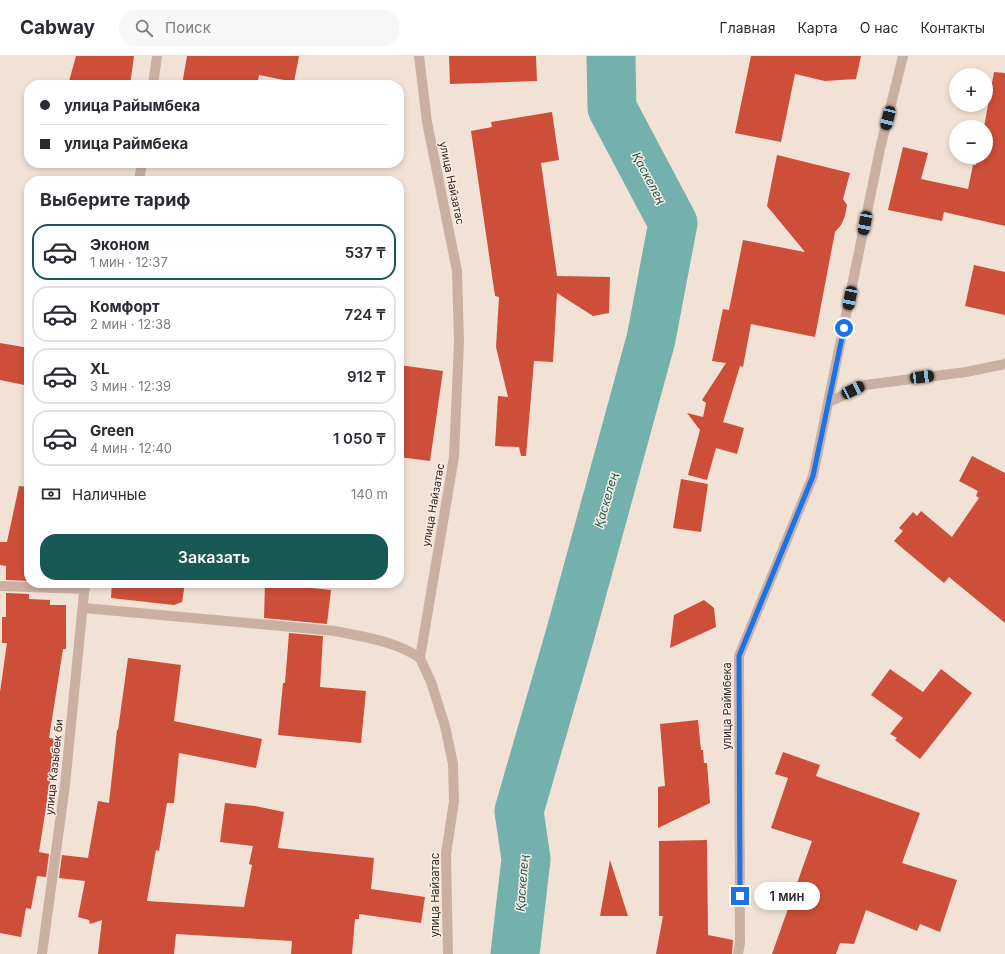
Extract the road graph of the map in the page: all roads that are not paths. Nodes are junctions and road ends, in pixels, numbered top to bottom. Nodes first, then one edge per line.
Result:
1 (157, 56) edge
2 (419, 56) edge
3 (903, 56) edge
4 (154, 80) edge
5 (1005, 364) edge
6 (829, 402) junction
7 (0, 586) edge
8 (24, 586) edge
9 (85, 588) edge
10 (84, 608) junction
11 (420, 658) junction
12 (42, 954) edge
13 (448, 954) edge
14 (738, 954) edge

1 - 4 street
2 - 11 street, улица Найзатас
3 - 6 street, улица Раймбека
5 - 6 street
6 - 14 street, улица Раймбека
7 - 8 street
9 - 10 street, улица Казыбек би
10 - 11 street
10 - 12 street, улица Казыбек би
11 - 13 street, улица Найзатас

